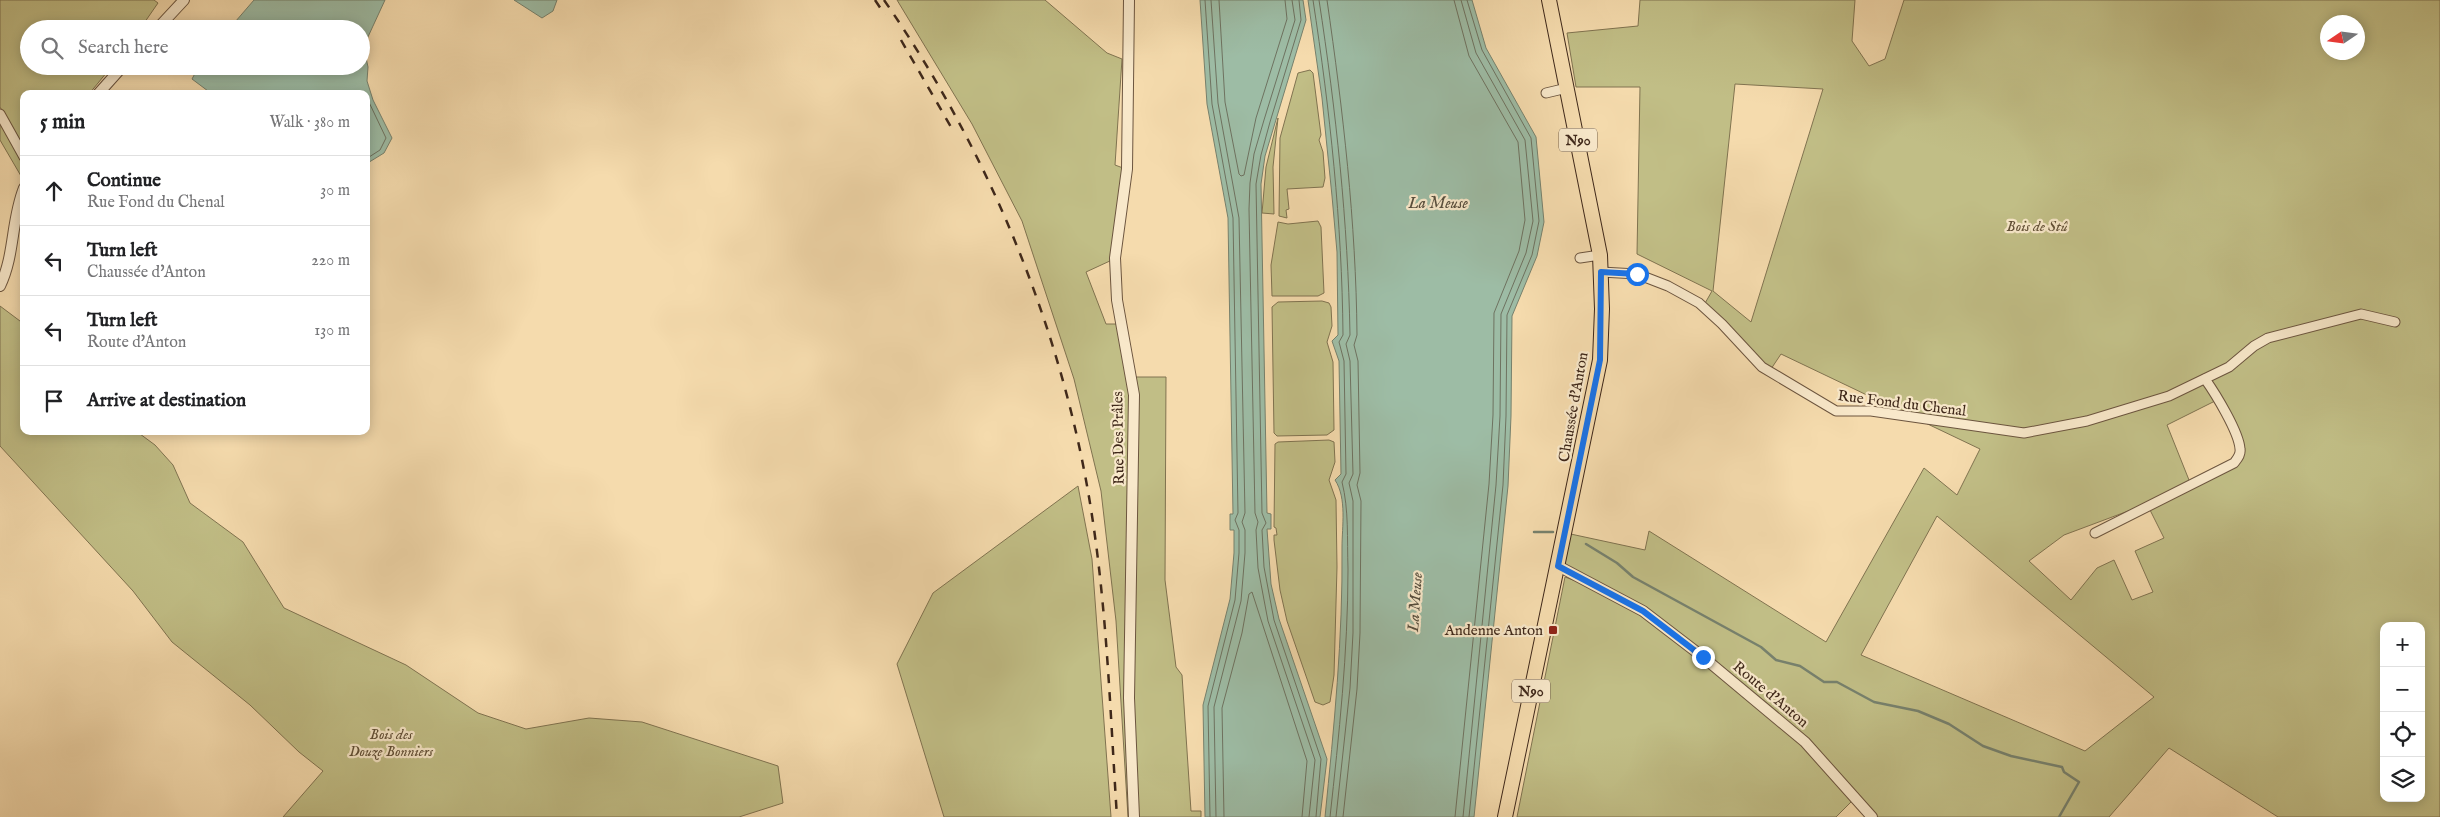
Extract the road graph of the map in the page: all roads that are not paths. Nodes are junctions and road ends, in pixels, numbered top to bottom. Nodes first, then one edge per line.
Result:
1 (184, 0) edge
2 (1129, 0) edge
3 (1549, 0) edge
4 (165, 20) edge
5 (115, 75) edge
6 (1567, 88) junction
7 (102, 90) edge
8 (1546, 93) dead end
9 (0, 114) edge
10 (20, 150) edge
11 (20, 198) edge
12 (1600, 255) junction
13 (1580, 258) dead end
14 (1601, 272) junction
15 (0, 286) edge
16 (2395, 322) dead end
17 (2204, 379) junction
18 (2095, 533) dead end
19 (1558, 566) junction
20 (1134, 817) edge
21 (1505, 817) edge
22 (1872, 817) edge

1 - 4 street
2 - 20 street, Rue Des Prâles
3 - 6 main road, Chaussée d'Anton / N90
5 - 7 street
6 - 8 street
6 - 12 main road, Chaussée d'Anton / N90
9 - 10 street
11 - 15 street
12 - 13 street
12 - 14 main road, Chaussée d'Anton / N90
14 - 17 street, Rue Fond du Chenal
14 - 19 main road, Chaussée d'Anton / N90
16 - 17 street, Rue Fond du Chenal
17 - 18 street
19 - 21 main road, Chaussée d'Anton / N90
19 - 22 street, Route d'Anton

